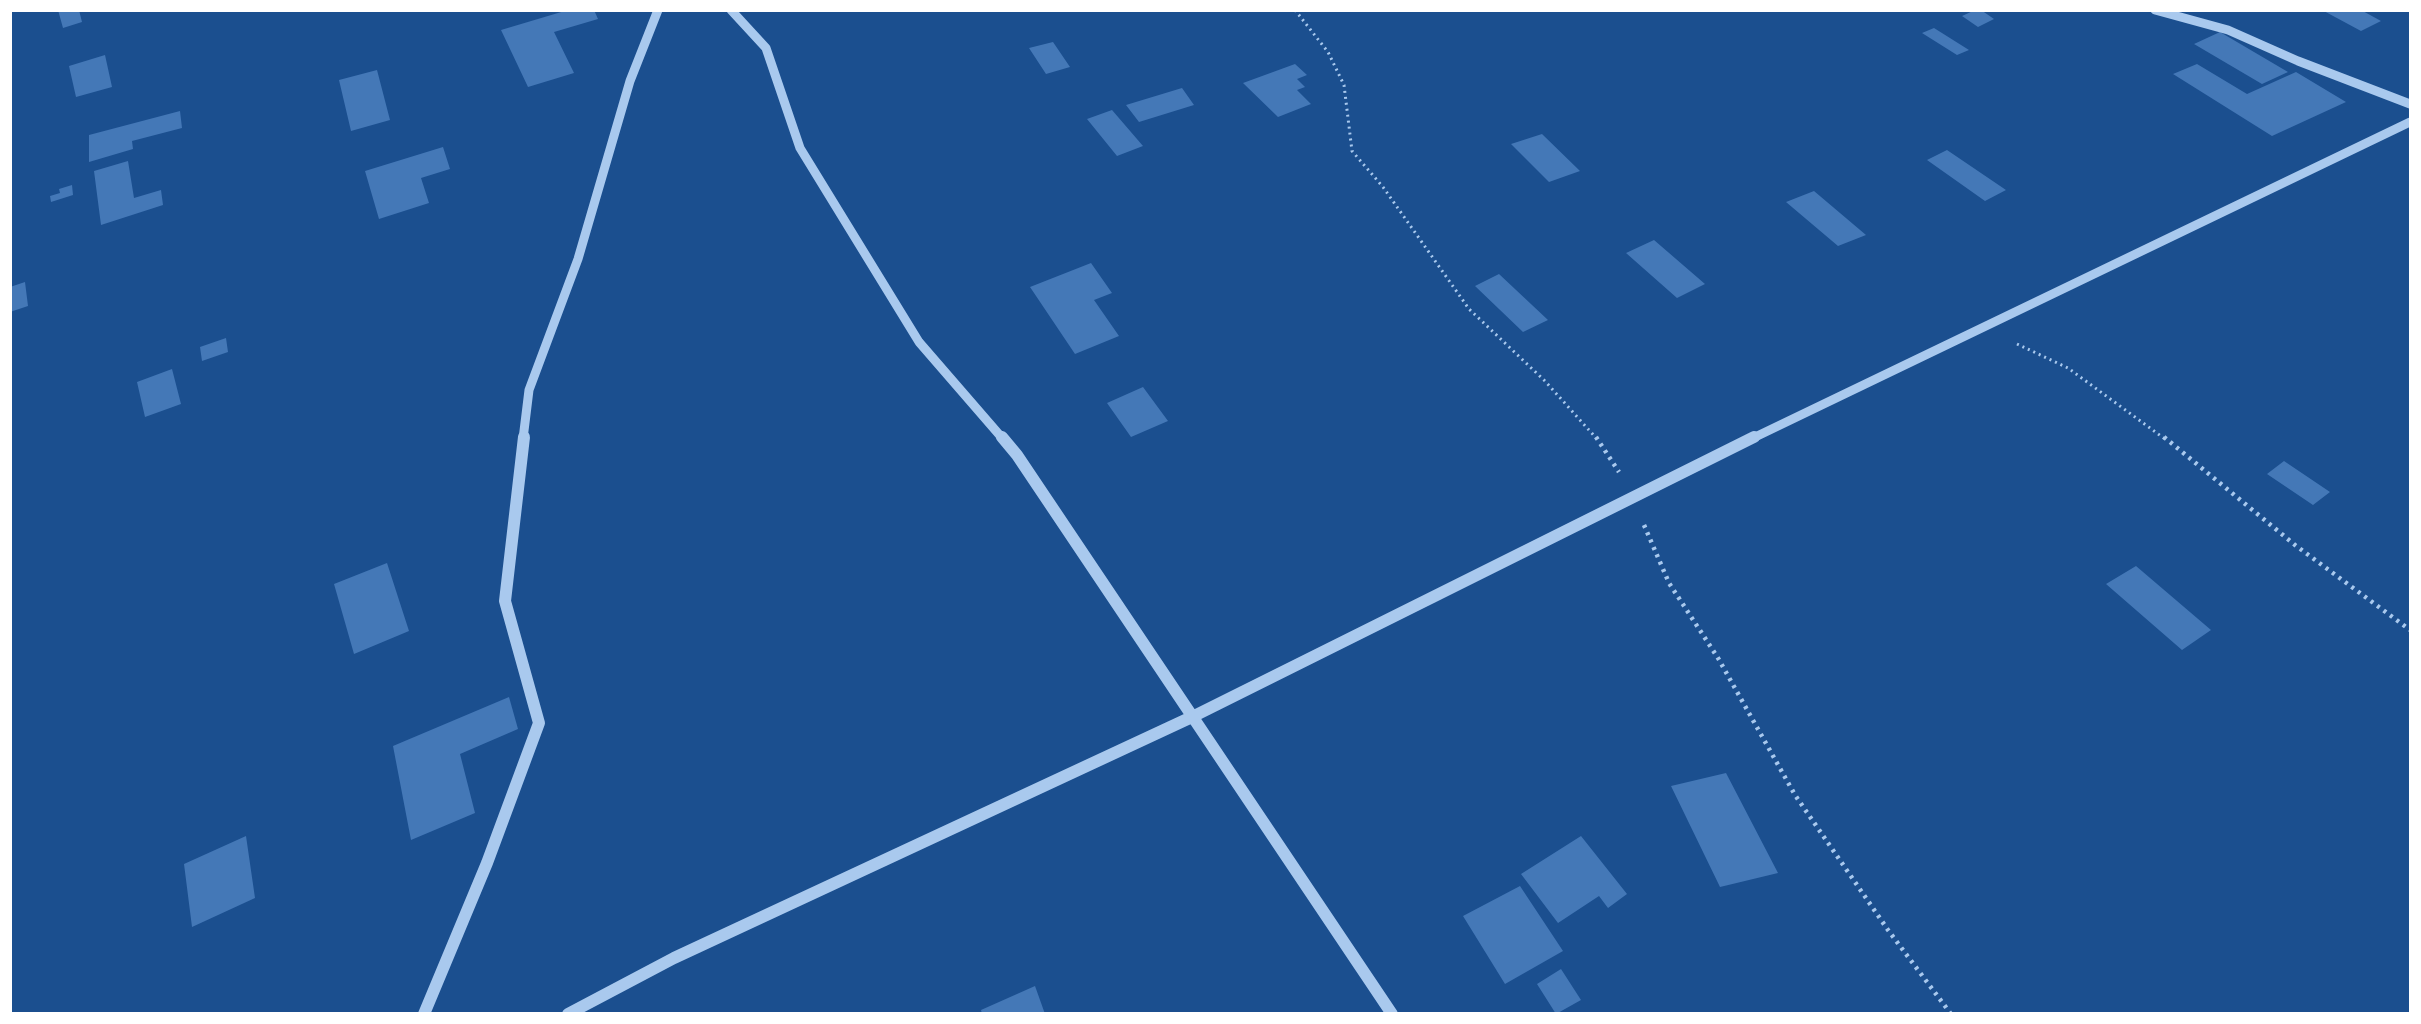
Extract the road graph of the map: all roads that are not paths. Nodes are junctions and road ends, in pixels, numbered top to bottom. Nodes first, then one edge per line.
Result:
1 (658, 10) edge
2 (731, 10) edge
3 (2155, 10) edge
4 (2410, 104) edge
5 (2410, 122) edge
6 (1194, 716) junction
7 (424, 1014) edge
8 (568, 1014) edge
9 (1392, 1014) edge

1 - 7 street
2 - 6 street
3 - 4 street
5 - 6 street
6 - 8 street
6 - 9 street

